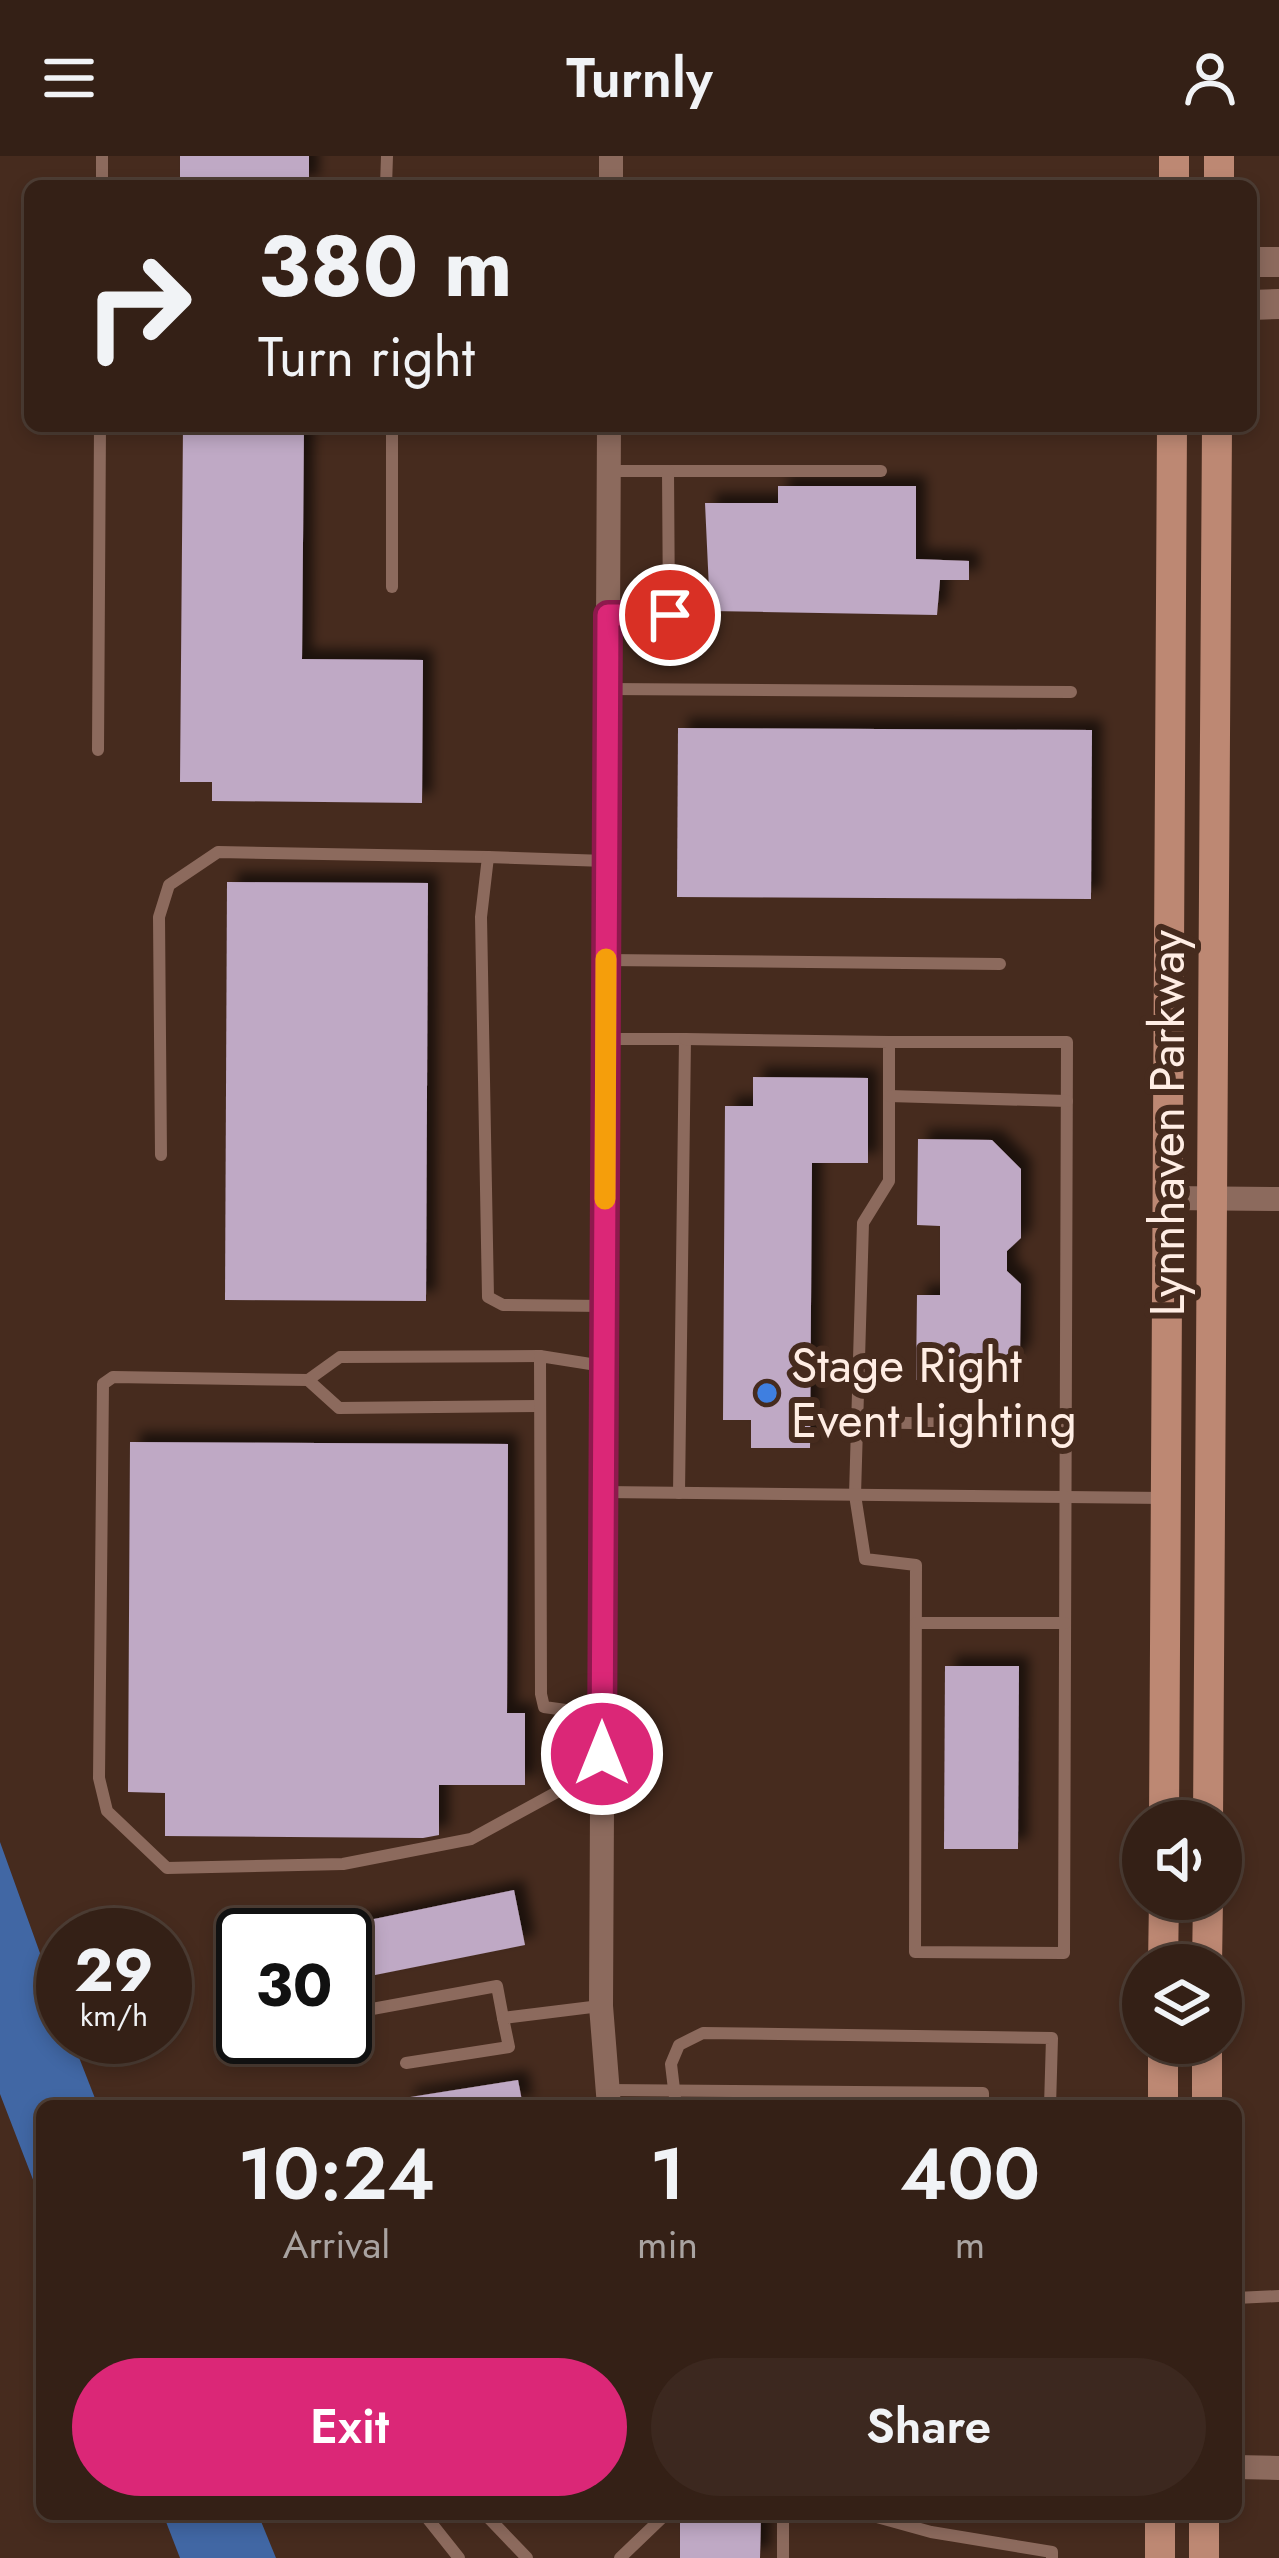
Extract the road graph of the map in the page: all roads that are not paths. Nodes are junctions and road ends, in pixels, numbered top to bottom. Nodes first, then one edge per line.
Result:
1 (100, 432) edge
2 (392, 432) edge
3 (609, 432) edge
4 (1172, 432) edge
5 (1217, 432) edge
6 (609, 471) junction
7 (668, 471) junction
8 (881, 471) dead end
9 (392, 587) dead end
10 (608, 615) junction
11 (608, 689) junction
12 (1071, 692) dead end
13 (98, 750) dead end
14 (488, 856) junction
15 (607, 861) junction
16 (606, 961) junction
17 (1000, 964) dead end
18 (606, 1039) junction
19 (685, 1039) junction
20 (889, 1042) junction
21 (889, 1096) junction
22 (1067, 1101) junction
23 (161, 1156) dead end
24 (1168, 1198) junction
25 (1212, 1198) junction
26 (1279, 1198) edge
27 (605, 1306) junction
28 (540, 1356) junction
29 (604, 1366) junction
30 (308, 1380) junction
31 (539, 1406) junction
32 (857, 1422) junction
33 (1066, 1426) junction
34 (604, 1492) junction
35 (679, 1493) junction
36 (855, 1495) junction
37 (1065, 1497) junction
38 (1166, 1498) junction
39 (1065, 1622) junction
40 (916, 1623) junction
41 (602, 1715) junction
42 (602, 1792) junction
43 (1164, 1800) edge
44 (1208, 1800) edge
45 (601, 2006) junction
46 (372, 2009) edge
47 (503, 2018) junction
48 (406, 2062) dead end
49 (1163, 2064) edge
50 (1207, 2064) edge
51 (673, 2089) junction
52 (608, 2098) edge
53 (675, 2100) edge
54 (803, 2100) edge
55 (983, 2100) edge
56 (1050, 2100) edge
57 (1162, 2100) edge
58 (1207, 2100) edge
59 (1279, 2296) edge
60 (1242, 2298) edge
61 (1242, 2468) edge
62 (1279, 2468) edge
63 (429, 2520) edge
64 (491, 2520) edge
65 (660, 2520) edge
66 (783, 2520) edge
67 (888, 2520) edge
68 (1160, 2520) edge
69 (1204, 2520) edge
70 (459, 2558) edge
71 (527, 2558) edge
72 (620, 2558) edge
73 (783, 2558) edge
74 (1052, 2558) edge
75 (1160, 2558) edge
76 (1204, 2558) edge

1 - 13 lane
2 - 9 lane
3 - 6 street
4 - 24 main road, Lynnhaven Parkway
5 - 25 main road, Lynnhaven Parkway
6 - 7 lane
6 - 10 street
7 - 8 lane
7 - 10 lane
10 - 11 street
11 - 12 lane
11 - 15 street
14 - 15 lane
14 - 23 lane
14 - 27 lane
15 - 16 street
16 - 17 lane
16 - 18 street
18 - 19 lane
18 - 27 street
19 - 20 lane
19 - 35 lane
20 - 21 lane
20 - 22 lane
21 - 22 lane
21 - 32 lane
22 - 33 lane
24 - 25 street
24 - 38 main road, Lynnhaven Parkway
25 - 26 street
25 - 44 main road, Lynnhaven Parkway
27 - 29 street
28 - 29 lane
28 - 30 lane
28 - 31 lane
29 - 34 street
30 - 31 lane
30 - 42 lane
31 - 41 lane
32 - 33 lane
32 - 36 lane
33 - 37 lane
34 - 35 lane
34 - 41 street
35 - 36 lane
36 - 37 lane
36 - 40 lane
37 - 38 lane
37 - 39 lane
38 - 43 main road, Lynnhaven Parkway
39 - 40 lane
39 - 40 lane
41 - 42 street
42 - 45 street
45 - 47 lane
45 - 52 street
46 - 47 lane
47 - 48 lane
49 - 57 main road
50 - 58 main road
51 - 52 lane
51 - 53 lane
51 - 54 lane
51 - 56 lane
54 - 55 lane
59 - 60 lane
61 - 62 street
63 - 70 lane
64 - 71 lane
65 - 72 lane
66 - 73 lane
67 - 74 lane
68 - 75 main road
69 - 76 main road

